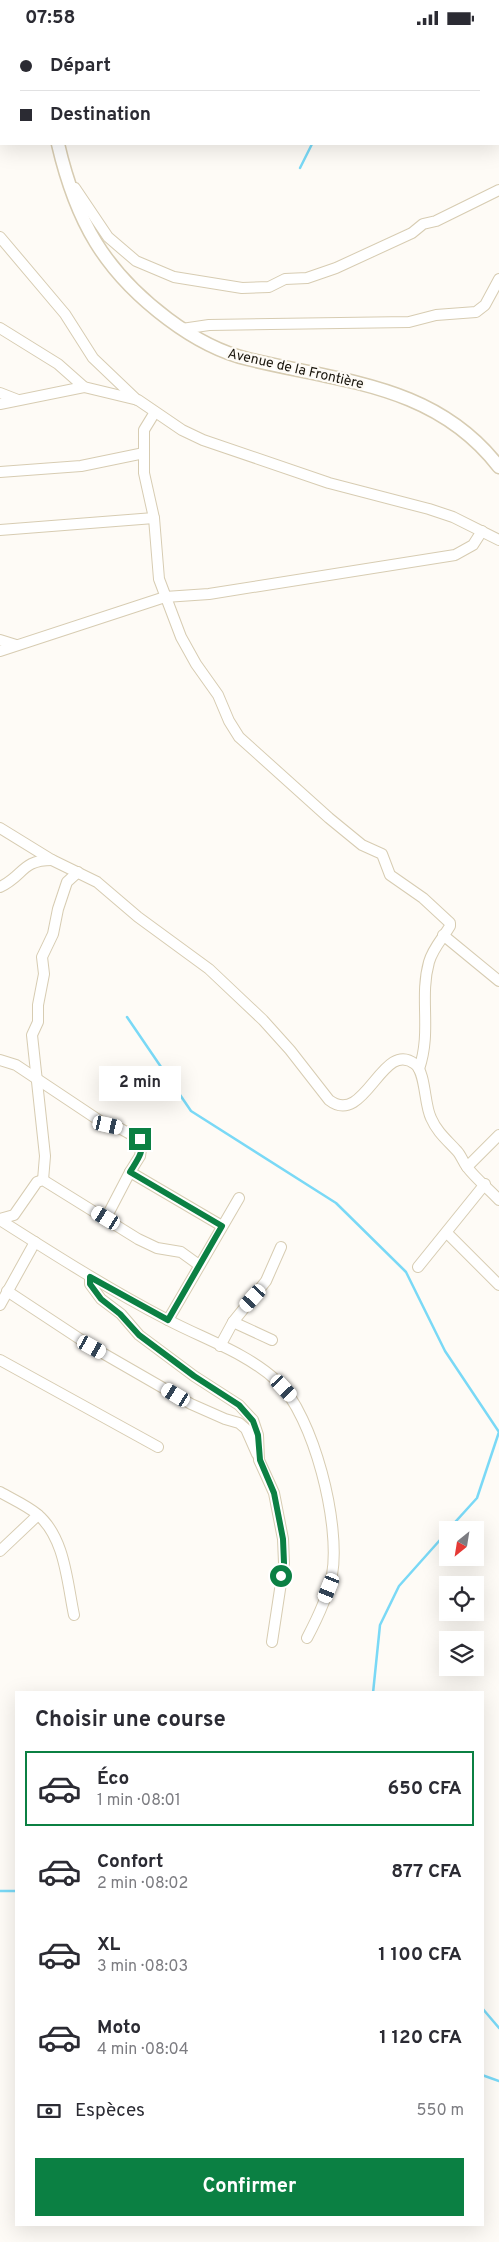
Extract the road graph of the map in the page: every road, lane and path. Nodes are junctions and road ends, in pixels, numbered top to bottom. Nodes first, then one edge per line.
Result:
1 (58, 145) edge
2 (64, 170) junction
3 (499, 190) edge
4 (0, 237) edge
5 (499, 279) edge
6 (0, 328) edge
7 (182, 329) junction
8 (84, 387) junction
9 (0, 393) edge
10 (138, 400) junction
11 (20, 401) junction
12 (0, 404) edge
13 (154, 412) junction
14 (144, 453) junction
15 (499, 467) edge
16 (0, 472) edge
17 (154, 518) junction
18 (0, 530) edge
19 (482, 531) junction
20 (499, 540) edge
21 (165, 597) junction
22 (0, 640) edge
23 (16, 645) junction
24 (0, 651) edge
25 (0, 828) edge
26 (52, 860) junction
27 (78, 872) junction
28 (0, 887) edge
29 (443, 935) junction
30 (499, 981) edge
31 (0, 1060) edge
32 (419, 1069) junction
33 (38, 1079) junction
34 (499, 1135) edge
35 (467, 1167) junction
36 (130, 1172) junction
37 (43, 1180) junction
38 (485, 1184) junction
39 (240, 1199) dead end
40 (499, 1200) edge
41 (106, 1218) junction
42 (0, 1219) edge
43 (222, 1226) junction
44 (447, 1233) junction
45 (35, 1242) junction
46 (281, 1247) dead end
47 (199, 1265) junction
48 (418, 1267) dead end
49 (90, 1277) junction
50 (499, 1285) edge
51 (8, 1291) junction
52 (0, 1305) edge
53 (168, 1320) junction
54 (233, 1322) junction
55 (272, 1340) dead end
56 (220, 1346) junction
57 (0, 1360) edge
58 (158, 1447) dead end
59 (260, 1460) junction
60 (0, 1493) edge
61 (38, 1515) junction
62 (0, 1551) edge
63 (74, 1615) dead end
64 (308, 1639) dead end
65 (272, 1642) dead end

1 - 2 street, Avenue de la Frontière
2 - 3 street
2 - 7 street, Avenue de la Frontière
4 - 10 street
5 - 7 street
6 - 8 street
7 - 15 street, Avenue de la Frontière
8 - 10 street
8 - 11 street
9 - 11 street
10 - 13 street
11 - 12 street
13 - 14 street
13 - 19 street
14 - 16 street
14 - 17 street
17 - 18 street
17 - 21 street
19 - 20 street
19 - 21 street
21 - 23 street
21 - 29 street
22 - 23 street
23 - 24 street
25 - 26 street
26 - 27 street
26 - 28 street
27 - 32 street
27 - 33 street
29 - 30 street
29 - 32 street
31 - 33 street
32 - 35 street
33 - 36 street
33 - 37 street
34 - 35 street
35 - 38 street
36 - 41 street
36 - 43 street
37 - 41 street
37 - 42 street
38 - 40 street
38 - 44 street
39 - 43 street
41 - 47 street
42 - 45 street
43 - 47 street
44 - 48 street
44 - 50 street
45 - 49 street
45 - 51 street
46 - 54 street
47 - 53 street
49 - 53 street
49 - 59 street
51 - 52 street
51 - 59 street
53 - 56 street
54 - 55 street
54 - 56 street
56 - 64 street
57 - 58 street
59 - 65 street
60 - 61 street
61 - 62 street
61 - 63 street

